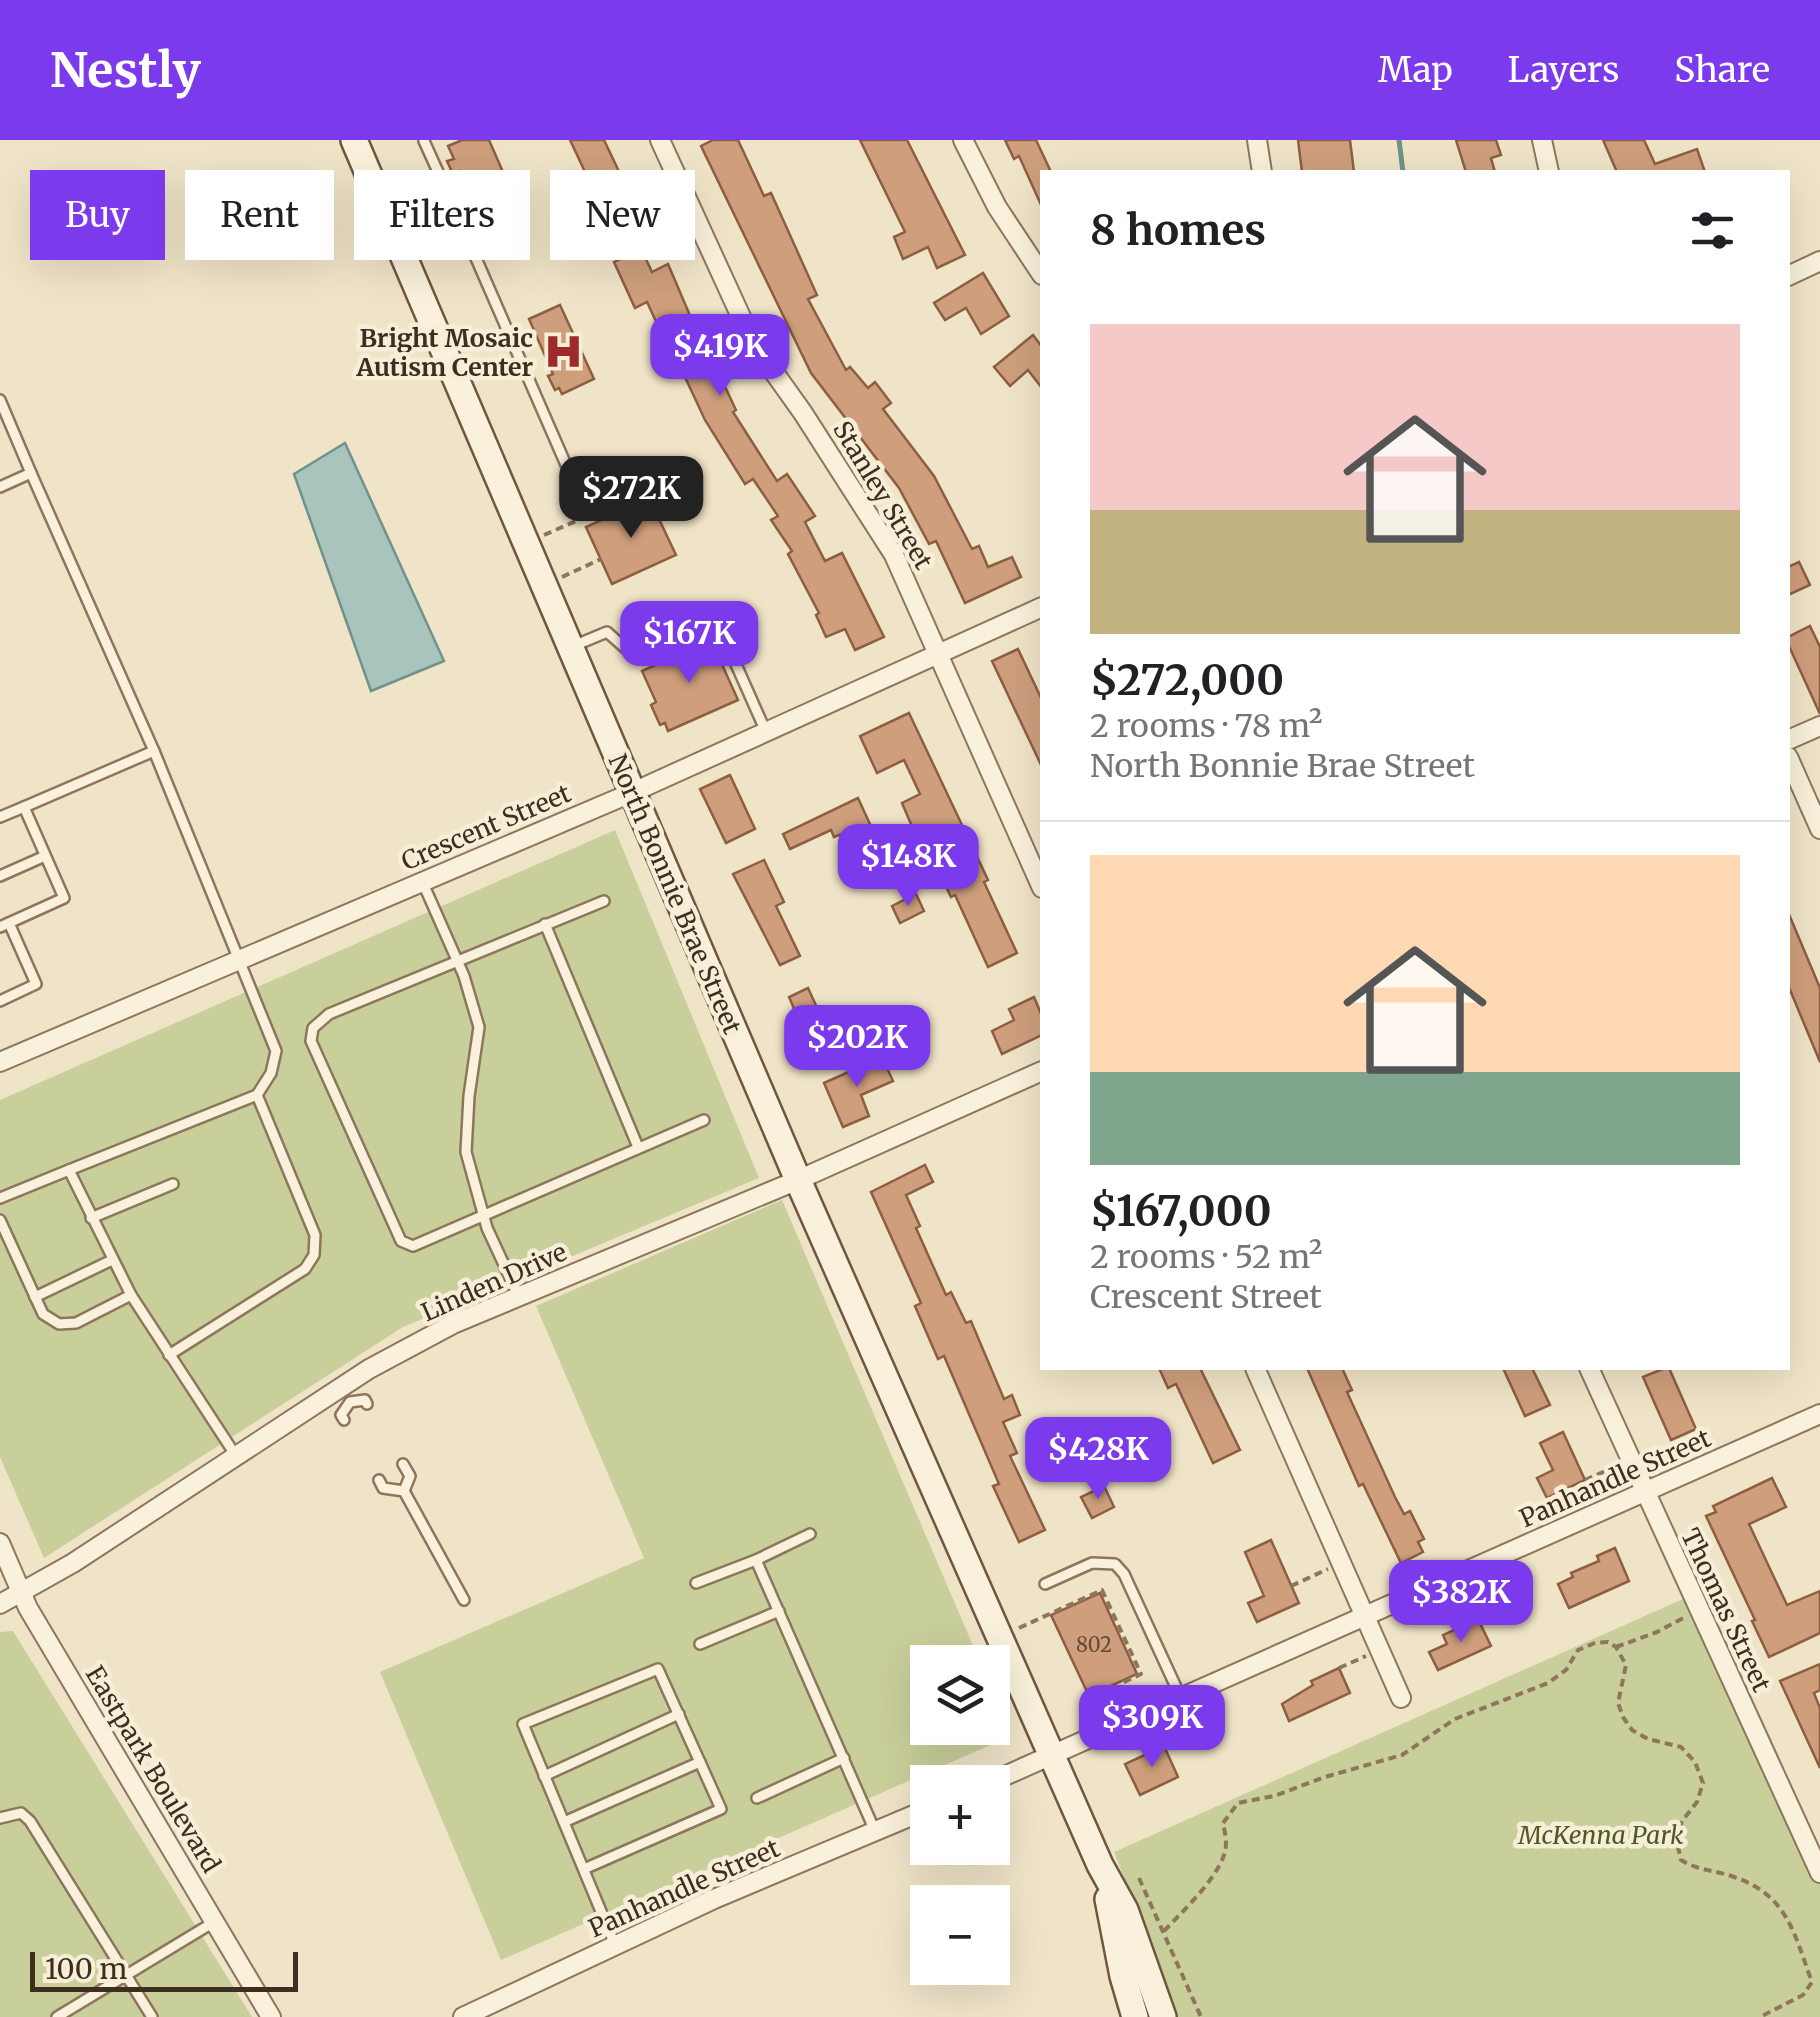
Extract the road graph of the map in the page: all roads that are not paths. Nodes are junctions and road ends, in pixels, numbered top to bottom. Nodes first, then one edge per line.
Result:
1 (354, 140) edge
2 (424, 140) edge
3 (660, 140) edge
4 (963, 140) edge
5 (1258, 140) edge
6 (1542, 140) edge
7 (437, 170) edge
8 (1262, 170) edge
9 (1549, 170) edge
10 (477, 260) edge
11 (1820, 262) edge
12 (1040, 272) edge
13 (1790, 275) edge
14 (0, 400) edge
15 (31, 473) junction
16 (0, 487) edge
17 (576, 490) dead end
18 (1040, 608) edge
19 (569, 648) junction
20 (939, 654) junction
21 (1820, 726) edge
22 (766, 732) junction
23 (1790, 739) edge
24 (154, 751) junction
25 (1790, 761) edge
26 (631, 793) junction
27 (24, 807) junction
28 (0, 818) edge
29 (1820, 829) edge
30 (46, 856) junction
31 (0, 876) edge
32 (422, 881) junction
33 (1040, 883) edge
34 (604, 901) dead end
35 (546, 924) junction
36 (4, 925) edge
37 (238, 959) junction
38 (457, 960) junction
39 (0, 1001) edge
40 (0, 1062) edge
41 (1040, 1072) edge
42 (257, 1095) junction
43 (704, 1120) dead end
44 (638, 1147) junction
45 (69, 1170) junction
46 (798, 1180) junction
47 (172, 1184) dead end
48 (0, 1198) edge
49 (484, 1217) junction
50 (91, 1218) junction
51 (0, 1220) edge
52 (112, 1260) junction
53 (132, 1294) junction
54 (35, 1297) junction
55 (519, 1297) junction
56 (168, 1354) junction
57 (1256, 1370) edge
58 (1590, 1370) edge
59 (345, 1395) junction
60 (368, 1404) dead end
61 (1820, 1414) edge
62 (344, 1420) dead end
63 (236, 1456) junction
64 (403, 1464) dead end
65 (379, 1480) dead end
66 (404, 1491) junction
67 (1644, 1492) junction
68 (810, 1534) dead end
69 (0, 1542) edge
70 (756, 1560) junction
71 (696, 1583) dead end
72 (1044, 1584) dead end
73 (20, 1591) junction
74 (464, 1600) dead end
75 (0, 1604) edge
76 (779, 1611) junction
77 (1364, 1616) junction
78 (700, 1644) dead end
79 (1181, 1698) junction
80 (1401, 1698) dead end
81 (678, 1714) junction
82 (1052, 1757) junction
83 (844, 1758) junction
84 (700, 1762) junction
85 (1010, 1774) edge
86 (544, 1776) junction
87 (757, 1798) dead end
88 (910, 1816) edge
89 (0, 1818) edge
90 (564, 1822) junction
91 (875, 1831) junction
92 (1100, 1865) junction
93 (584, 1869) junction
94 (1820, 1873) edge
95 (214, 1922) junction
96 (615, 1945) junction
97 (125, 1976) junction
98 (150, 2016) edge
99 (57, 2017) edge
100 (271, 2017) edge
101 (463, 2017) edge
102 (1136, 2017) edge
103 (1163, 2017) edge

1 - 19 main road, North Bonnie Brae Street
2 - 7 lane
3 - 20 street, Stanley Street
4 - 12 street
5 - 8 street
6 - 9 street
10 - 17 lane
11 - 13 street
14 - 15 lane
15 - 16 lane
15 - 24 lane
18 - 20 street, Crescent Street
19 - 22 lane
19 - 26 main road, North Bonnie Brae Street
20 - 22 street, Crescent Street
20 - 33 street, Stanley Street
21 - 23 street
22 - 26 street, Crescent Street
24 - 27 lane
24 - 37 lane
25 - 29 street
26 - 32 street, Crescent Street
26 - 46 main road, North Bonnie Brae Street
27 - 28 lane
27 - 30 lane
30 - 31 lane
30 - 36 lane
32 - 37 street, Crescent Street
32 - 38 lane
34 - 35 lane
35 - 38 lane
35 - 44 lane
36 - 39 lane
37 - 40 street, Crescent Street
37 - 42 lane
38 - 49 lane
38 - 49 lane
41 - 46 street, Linden Drive
42 - 45 lane
42 - 56 lane
43 - 44 lane
44 - 49 lane
45 - 48 lane
45 - 50 lane
46 - 55 street, Linden Drive
46 - 82 main road, North Bonnie Brae Street
47 - 50 lane
49 - 55 lane
50 - 52 lane
51 - 54 lane
52 - 53 lane
52 - 54 lane
53 - 54 lane
53 - 56 lane
55 - 59 street, Linden Drive
56 - 63 lane
57 - 77 street
58 - 67 street, Thomas Street
59 - 60 lane
59 - 62 lane
59 - 63 street, Linden Drive
61 - 67 street, Panhandle Street
63 - 73 street, Linden Drive
64 - 66 lane
65 - 66 lane
66 - 74 lane
67 - 77 street, Panhandle Street
67 - 94 street, Thomas Street
68 - 70 lane
69 - 73 street, Eastpark Boulevard
70 - 71 lane
70 - 76 lane
72 - 79 lane
73 - 75 street, Linden Drive
73 - 95 street, Eastpark Boulevard
76 - 78 lane
76 - 83 lane
77 - 79 street, Panhandle Street
77 - 80 street
79 - 82 street, Panhandle Street
81 - 84 lane
81 - 86 lane
81 - 86 lane
82 - 85 street, Panhandle Street
82 - 92 main road, North Bonnie Brae Street
83 - 87 lane
83 - 91 lane
84 - 90 lane
84 - 93 lane
86 - 90 lane
88 - 91 street, Panhandle Street
89 - 97 lane
90 - 93 lane
91 - 96 street, Panhandle Street
92 - 102 main road, North Bonnie Brae Street
92 - 103 main road, North Bonnie Brae Street
93 - 96 lane
95 - 97 lane
95 - 100 street, Eastpark Boulevard
96 - 101 street, Panhandle Street
97 - 98 lane
97 - 99 lane

